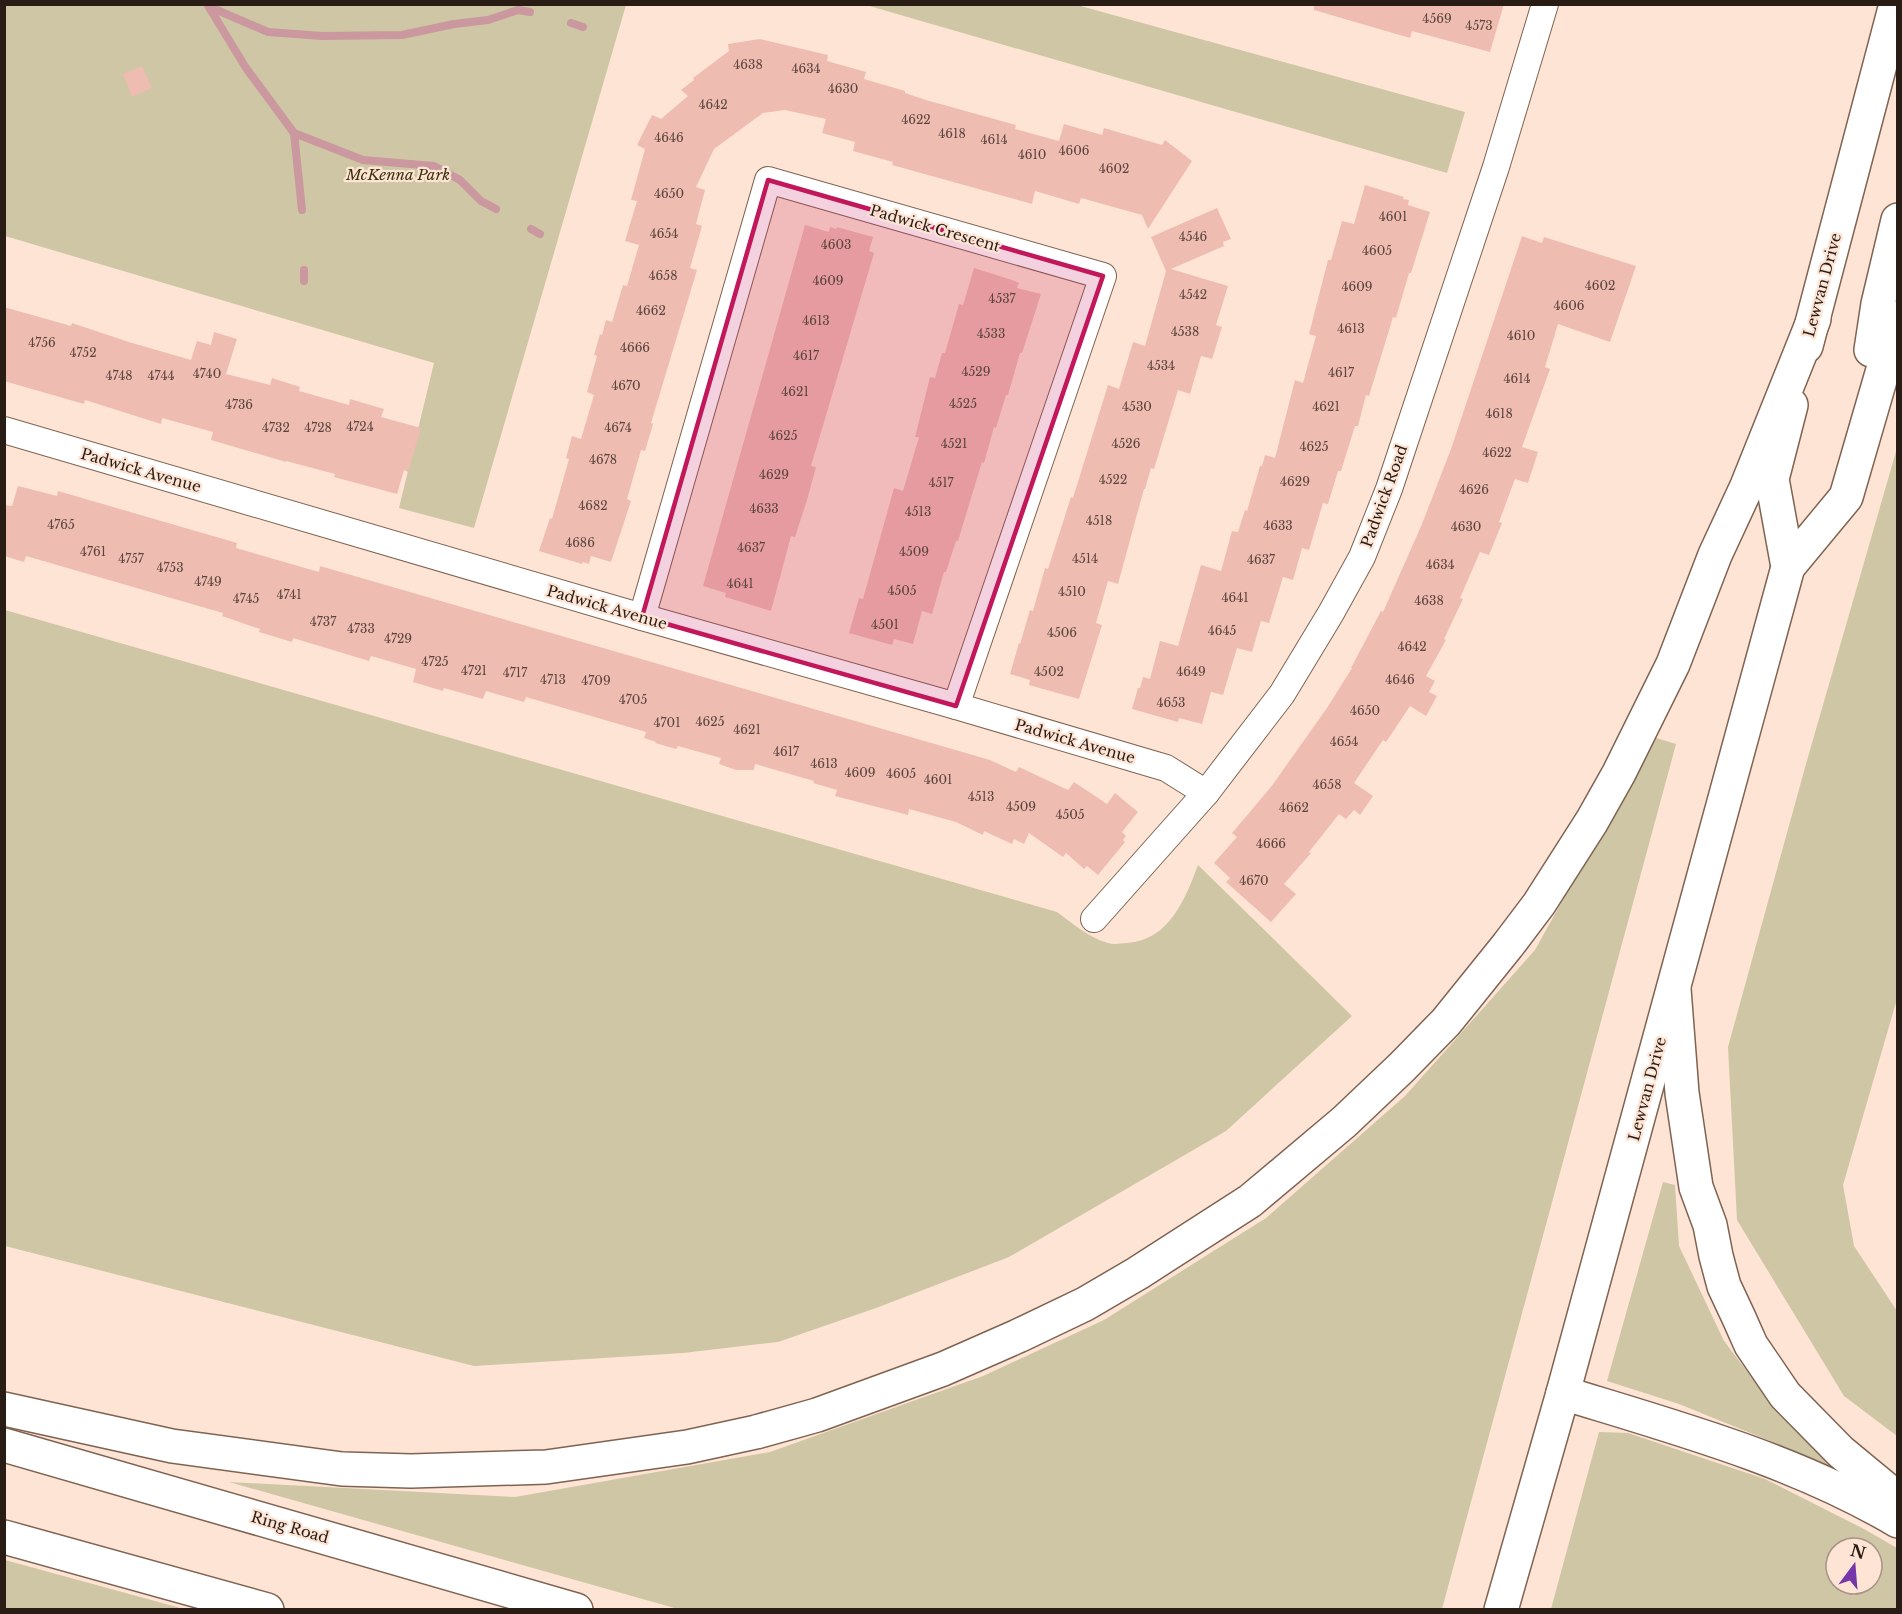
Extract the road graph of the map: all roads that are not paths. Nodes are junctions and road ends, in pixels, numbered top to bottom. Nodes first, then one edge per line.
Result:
1 (1545, 4) edge
2 (1896, 4) edge
3 (1898, 220) edge
4 (1898, 318) edge
5 (1814, 319) junction
6 (4, 430) edge
7 (1846, 496) junction
8 (1788, 567) junction
9 (642, 617) junction
10 (956, 706) junction
11 (1206, 793) junction
12 (1094, 919) dead end
13 (1674, 989) junction
14 (1563, 1393) junction
15 (4, 1409) edge
16 (4, 1446) edge
17 (1898, 1499) edge
18 (1898, 1521) edge
19 (4, 1537) edge
20 (267, 1610) edge
21 (576, 1610) edge
22 (1501, 1610) edge

1 - 11 street, Padwick Road
2 - 5 main road, Lewvan Drive
3 - 7 main road
4 - 7 main road, Lewvan Drive
5 - 8 main road, Lewvan Drive
5 - 15 main road
6 - 9 street, Padwick Avenue
7 - 8 main road, Lewvan Drive
8 - 13 main road, Lewvan Drive
9 - 10 street, Padwick Avenue
9 - 10 street, Padwick Crescent
10 - 11 street, Padwick Avenue
11 - 12 street, Padwick Road
13 - 14 main road, Lewvan Drive
13 - 17 main road
14 - 18 main road
14 - 22 main road, Lewvan Drive
16 - 21 main road, Ring Road
19 - 20 main road

